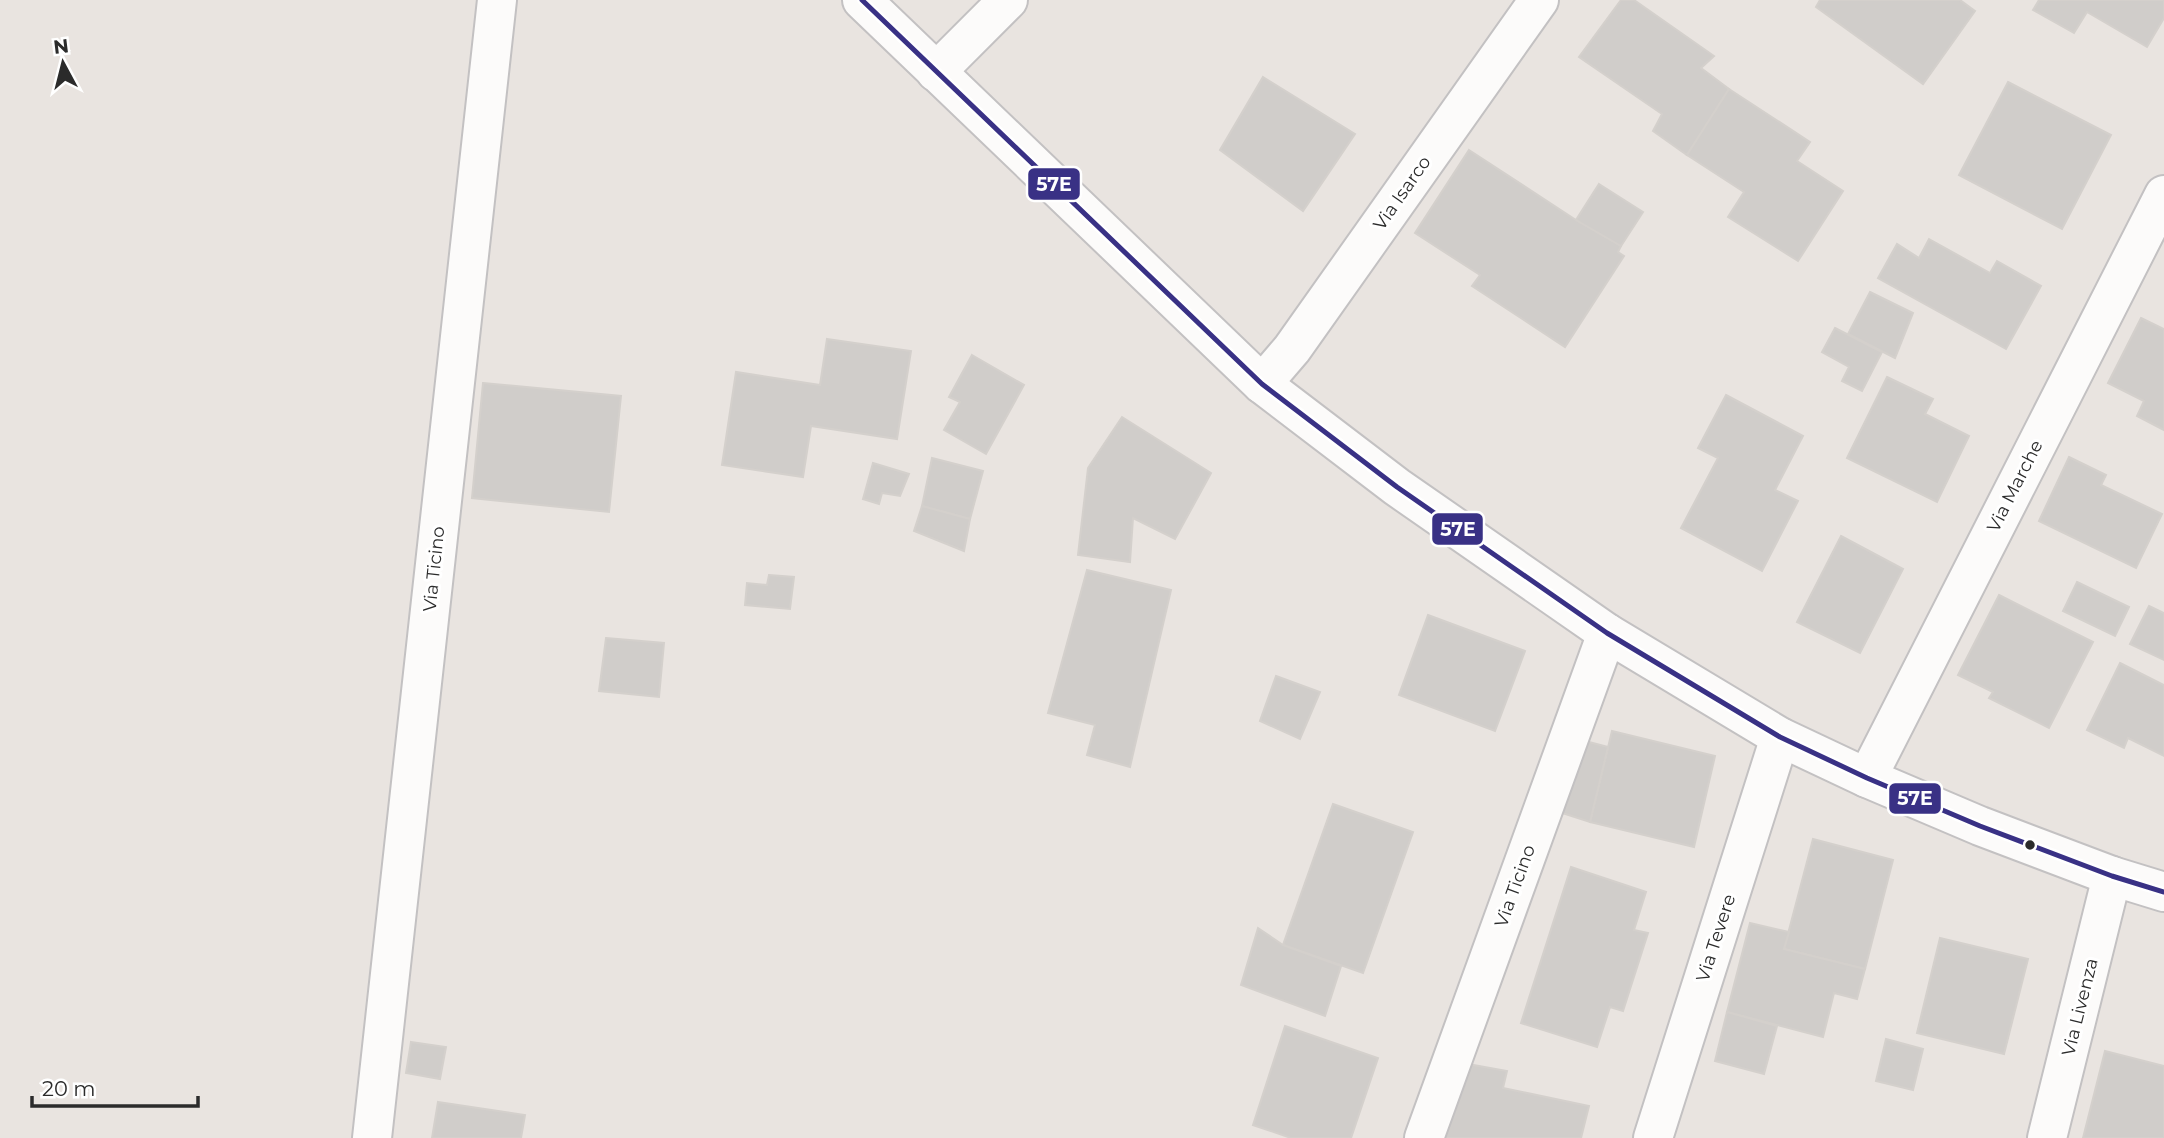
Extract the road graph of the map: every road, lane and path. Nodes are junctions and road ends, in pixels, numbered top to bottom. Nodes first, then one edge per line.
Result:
1 (497, 0) edge
2 (862, 0) edge
3 (1008, 0) edge
4 (1539, 0) edge
5 (936, 72) junction
6 (2164, 195) edge
7 (1262, 384) junction
8 (1607, 633) junction
9 (1780, 737) junction
10 (1867, 778) junction
11 (2112, 876) junction
12 (2164, 892) edge
13 (372, 1138) edge
14 (1424, 1138) edge
15 (1653, 1138) edge
16 (2047, 1138) edge

1 - 13 street, Via Ticino
2 - 5 street
3 - 5 street
4 - 7 street, Via Isarco
5 - 7 street
6 - 10 street, Via Marche
7 - 8 street
8 - 9 street
8 - 14 street, Via Ticino
9 - 10 street
9 - 15 street, Via Tevere
10 - 11 street
11 - 12 street
11 - 16 street, Via Livenza

